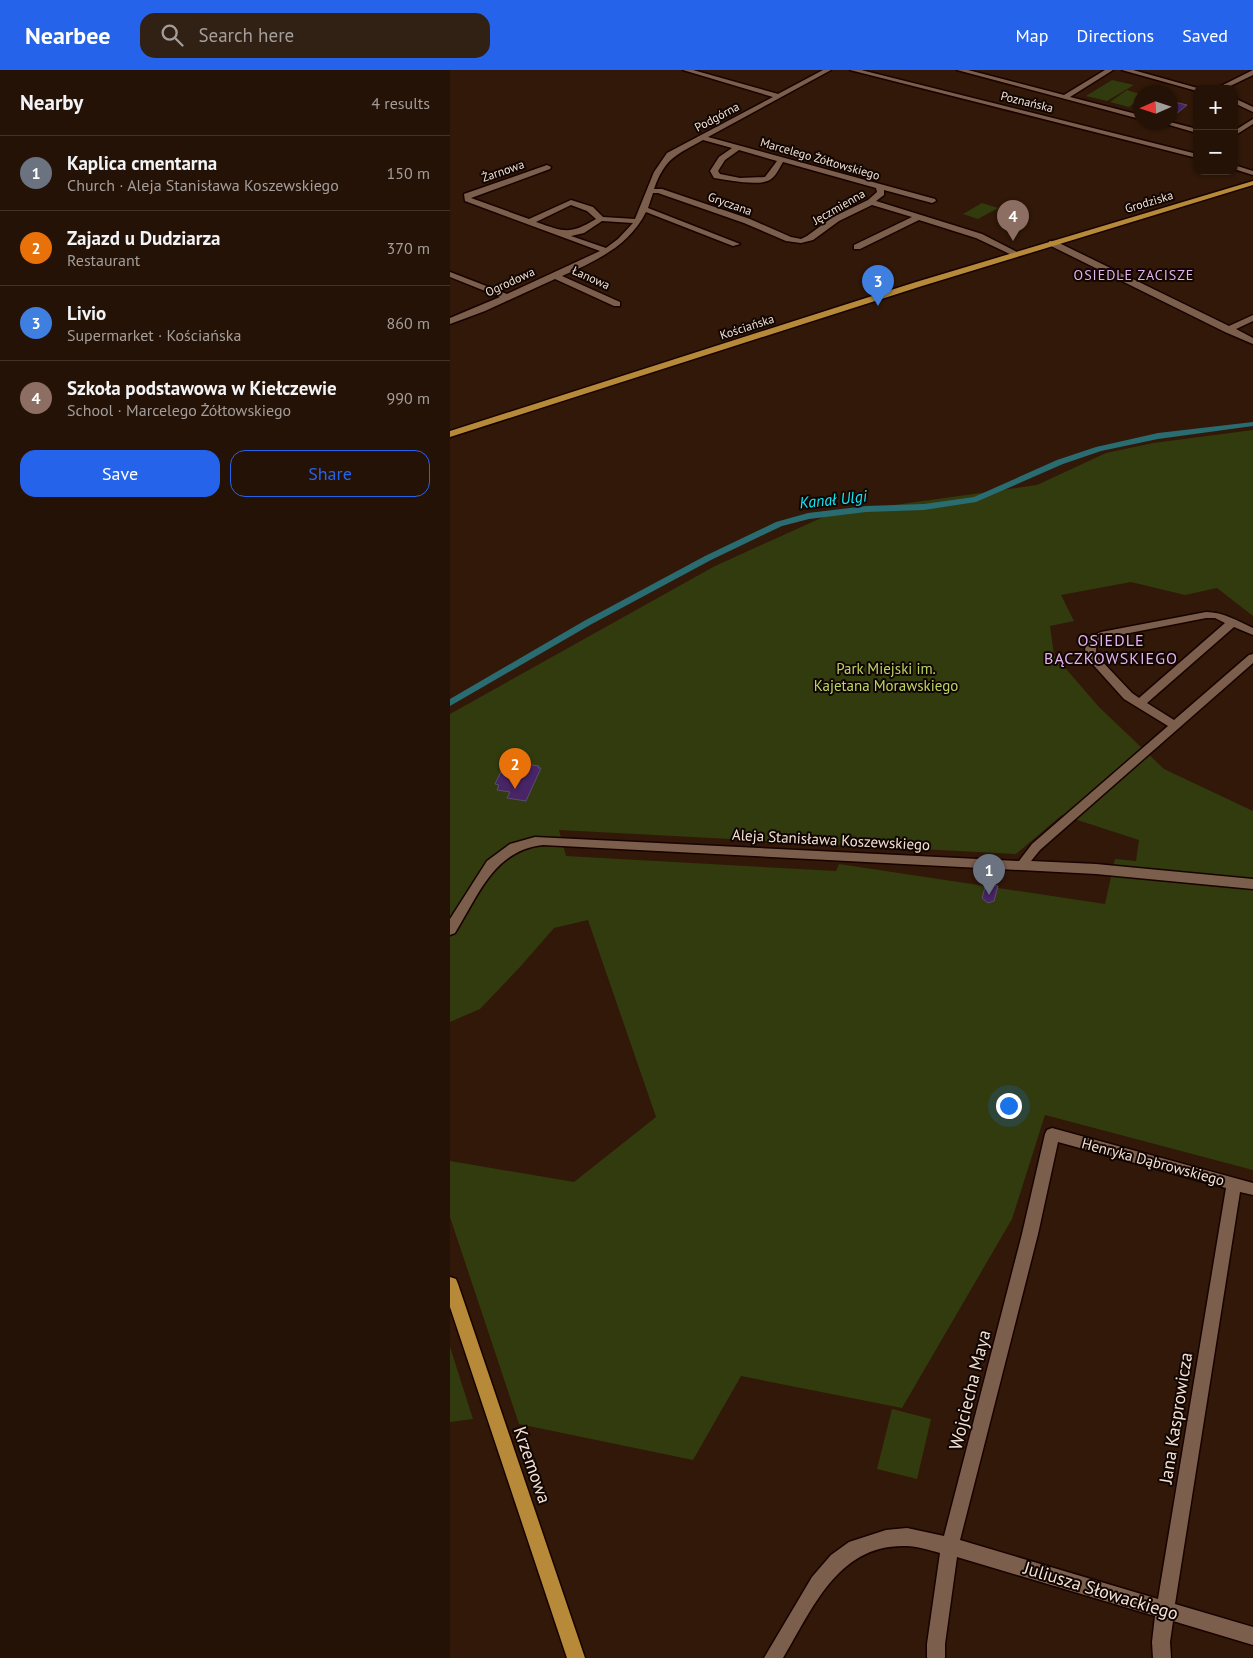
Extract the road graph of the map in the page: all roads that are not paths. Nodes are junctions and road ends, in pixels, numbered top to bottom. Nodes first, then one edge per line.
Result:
1 (686, 70) edge
2 (828, 70) edge
3 (853, 70) edge
4 (960, 70) edge
5 (1110, 70) edge
6 (1124, 70) edge
7 (1253, 72) edge
8 (1226, 85) edge
9 (1193, 88) edge
10 (780, 97) junction
11 (1065, 97) junction
12 (1238, 102) edge
13 (1253, 110) edge
14 (1133, 115) edge
15 (1253, 121) edge
16 (1178, 127) edge
17 (1193, 131) edge
18 (1238, 131) edge
19 (703, 138) junction
20 (738, 147) junction
21 (1193, 155) edge
22 (782, 159) junction
23 (547, 167) dead end
24 (1238, 168) edge
25 (1253, 173) edge
26 (1253, 183) edge
27 (880, 188) junction
28 (650, 191) junction
29 (932, 201) dead end
30 (871, 202) junction
31 (644, 209) junction
32 (918, 217) junction
33 (601, 219) junction
34 (638, 221) junction
35 (530, 222) junction
36 (567, 235) junction
37 (801, 241) joint
38 (1052, 243) junction
39 (736, 244) dead end
40 (857, 247) dead end
41 (605, 250) junction
42 (1017, 254) junction
43 (579, 264) joint
44 (450, 274) edge
45 (554, 275) junction
46 (507, 297) junction
47 (617, 304) dead end
48 (1253, 318) edge
49 (450, 321) edge
50 (1228, 330) junction
51 (1253, 341) edge
52 (450, 434) edge
53 (1233, 622) junction
54 (1253, 632) edge
55 (1253, 657) edge
56 (1140, 703) junction
57 (1175, 725) junction
58 (1024, 865) junction
59 (1253, 884) edge
60 (450, 930) edge
61 (1052, 1134) joint
62 (1234, 1184) junction
63 (1253, 1189) edge
64 (450, 1284) edge
65 (950, 1546) junction
66 (1165, 1610) junction
67 (1253, 1636) edge
68 (576, 1658) edge
69 (773, 1658) edge
70 (936, 1658) edge
71 (1162, 1658) edge

1 - 10 street
2 - 10 street, Podgórna
3 - 21 street, Poznańska
4 - 11 street
5 - 11 street
6 - 9 street
7 - 8 street
10 - 19 street, Podgórna
11 - 14 street
12 - 13 street
15 - 18 street
16 - 17 street
19 - 20 street, Marcelego Żółtowskiego
19 - 28 street, Podgórna
20 - 22 street, Marcelego Żółtowskiego
20 - 22 street
22 - 27 street, Marcelego Żółtowskiego
23 - 35 street, Żarnowa
24 - 25 street
26 - 38 main road, Grodziska
27 - 29 street, Marcelego Żółtowskiego
27 - 30 street, Jęczmienna
28 - 31 street, Podgórna
28 - 37 street, Gryczana
30 - 32 street, Marcelego Żółtowskiego
30 - 37 street, Jęczmienna
31 - 34 street, Podgórna
31 - 39 street
32 - 40 street
32 - 42 street, Marcelego Żółtowskiego
33 - 34 street
33 - 35 street
33 - 36 street
34 - 41 street, Podgórna
35 - 36 street
36 - 41 street
38 - 42 main road, Kościańska
38 - 50 street
41 - 43 street, Podgórna
42 - 52 main road, Kościańska
43 - 45 street, Ogrodowa
44 - 46 street
45 - 46 street, Ogrodowa
45 - 47 street, Łanowa
46 - 49 street, Ogrodowa
48 - 50 street
50 - 51 street
53 - 54 street
53 - 56 street
53 - 56 street
55 - 57 street
56 - 57 street
57 - 58 street
58 - 59 street, Aleja Stanisława Koszewskiego
58 - 60 street, Aleja Stanisława Koszewskiego
61 - 62 street, Henryka Dąbrowskiego
61 - 65 street, Wojciecha Maya
62 - 63 street, Henryka Dąbrowskiego
62 - 66 street, Jana Kasprowicza
64 - 68 main road, Krzemowa
65 - 66 street, Juliusza Słowackiego
65 - 69 street, Juliusza Słowackiego
65 - 70 street, Wojciecha Maya
66 - 67 street, Juliusza Słowackiego
66 - 71 street, Jana Kasprowicza

